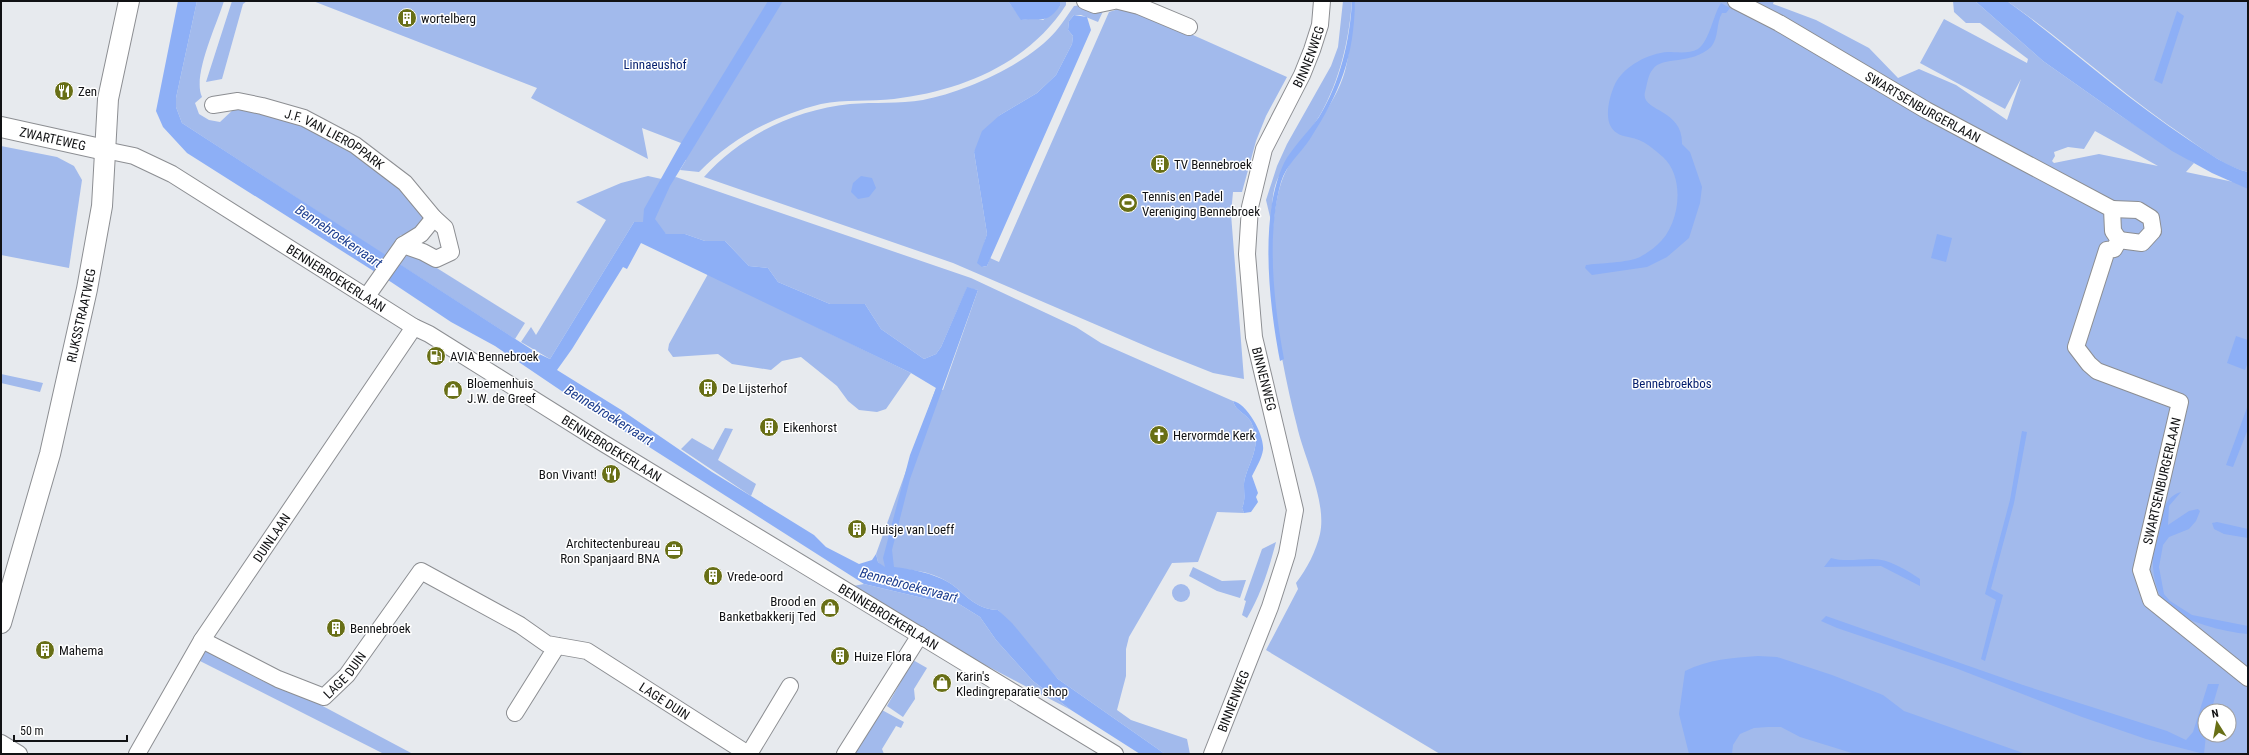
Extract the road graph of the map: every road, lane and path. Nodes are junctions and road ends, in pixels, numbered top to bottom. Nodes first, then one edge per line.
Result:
1 (129, 1) edge
2 (1086, 1) edge
3 (1114, 1) edge
4 (1119, 1) edge
5 (1322, 1) edge
6 (1736, 1) edge
7 (1189, 27) dead end
8 (213, 105) dead end
9 (1, 127) edge
10 (105, 150) junction
11 (2112, 209) junction
12 (434, 218) junction
13 (2119, 240) junction
14 (400, 250) junction
15 (367, 296) junction
16 (414, 327) junction
17 (1, 623) edge
18 (920, 635) junction
19 (202, 640) junction
20 (557, 646) junction
21 (2248, 678) edge
22 (790, 686) dead end
23 (515, 713) dead end
24 (1, 743) edge
25 (19, 754) edge
26 (138, 754) edge
27 (748, 754) edge
28 (845, 754) edge
29 (1115, 754) edge
30 (1212, 754) edge

1 - 10 main road, RIJKSSTRAATWEG
2 - 3 street
4 - 7 street
5 - 30 street, BINNENWEG
6 - 11 street, SWARTSENBURGERLAAN
8 - 12 street, J.F. VAN LIEROPPARK
9 - 10 main road, ZWARTEWEG
10 - 15 street, BENNEBROEKERLAAN
10 - 17 main road, RIJKSSTRAATWEG
11 - 13 street
11 - 13 street, SWARTSENBURGERLAAN
12 - 14 street
12 - 14 street, J.F. VAN LIEROPPARK
13 - 21 street, SWARTSENBURGERLAAN
14 - 15 street
15 - 16 street, BENNEBROEKERLAAN
16 - 18 street, BENNEBROEKERLAAN
16 - 19 street, DUINLAAN
18 - 28 street
18 - 29 street, BENNEBROEKERLAAN
19 - 20 street, LAGE DUIN
19 - 26 street, DUINLAAN
20 - 23 street
20 - 27 street, LAGE DUIN
22 - 27 street, LAGE DUIN
24 - 25 street

